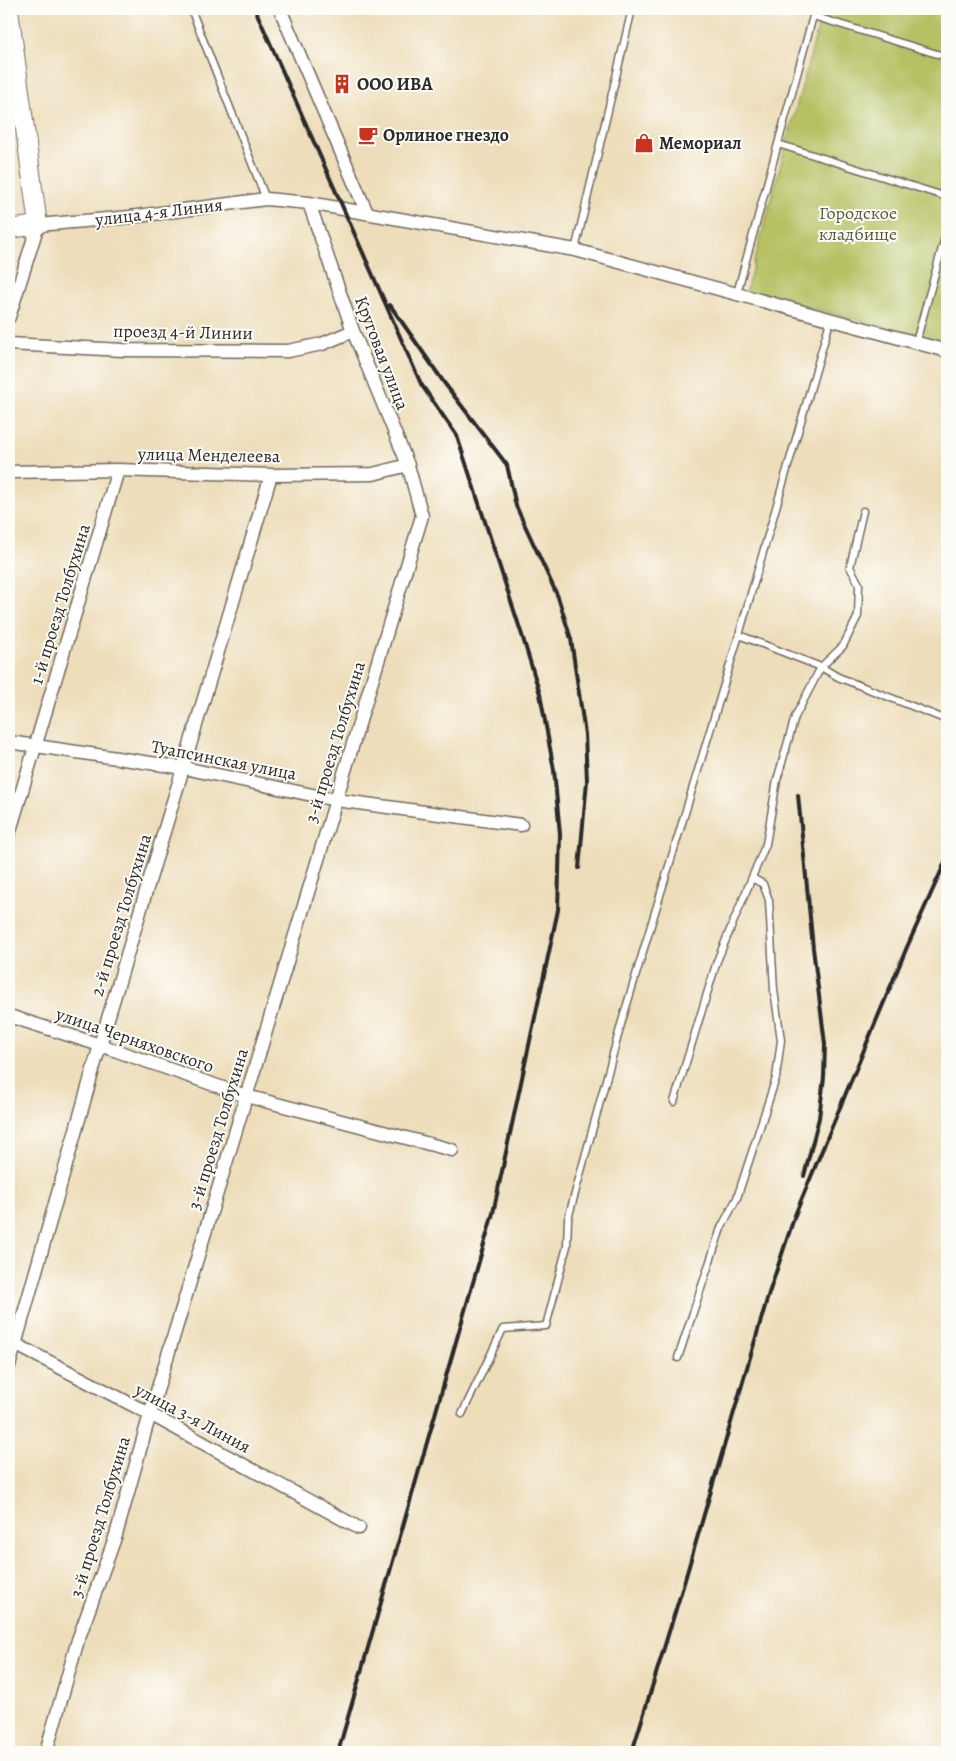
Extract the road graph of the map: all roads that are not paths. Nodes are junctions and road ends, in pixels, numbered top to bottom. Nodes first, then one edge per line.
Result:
1 (191, 9) edge
2 (280, 9) edge
3 (632, 9) edge
4 (9, 10) edge
5 (814, 12) edge
6 (947, 57) edge
7 (778, 144) junction
8 (947, 197) edge
9 (266, 199) junction
10 (310, 203) junction
11 (367, 214) junction
12 (38, 225) junction
13 (9, 229) edge
14 (947, 230) edge
15 (575, 250) junction
16 (737, 293) junction
17 (9, 317) edge
18 (831, 318) junction
19 (353, 331) junction
20 (916, 342) junction
21 (9, 344) edge
22 (947, 351) edge
23 (408, 465) junction
24 (118, 470) junction
25 (9, 472) edge
26 (270, 475) junction
27 (863, 511) dead end
28 (422, 516) joint
29 (739, 635) junction
30 (821, 667) junction
31 (947, 720) edge
32 (9, 742) edge
33 (35, 746) junction
34 (184, 768) junction
35 (336, 800) junction
36 (521, 825) dead end
37 (9, 834) edge
38 (752, 878) junction
39 (9, 1016) edge
40 (100, 1045) junction
41 (246, 1096) junction
42 (674, 1102) dead end
43 (452, 1150) dead end
44 (12, 1343) edge
45 (678, 1358) dead end
46 (9, 1366) edge
47 (150, 1414) junction
48 (462, 1414) dead end
49 (359, 1528) dead end
50 (46, 1752) edge

1 - 9 lane
2 - 11 street
3 - 15 lane
4 - 12 street
5 - 6 lane
5 - 7 lane
7 - 8 lane
7 - 16 lane
9 - 10 street, улица 4-я Линия
9 - 12 street, улица 4-я Линия
10 - 11 street, улица 4-я Линия
10 - 19 street, Круговая улица
11 - 15 street, улица 4-я Линия
12 - 13 street, улица 4-я Линия
12 - 17 street
14 - 20 lane
15 - 16 street, улица 4-я Линия
16 - 18 street, улица 4-я Линия
18 - 20 street, улица 4-я Линия
18 - 29 lane
19 - 21 street, проезд 4-й Линии
19 - 23 street, Круговая улица
20 - 22 street, улица 4-я Линия
23 - 26 street, улица Менделеева
23 - 28 street, Круговая улица
24 - 25 street, улица Менделеева
24 - 26 street, улица Менделеева
24 - 33 street, 1-й проезд Толбухина
26 - 34 street, 2-й проезд Толбухина
27 - 30 lane
28 - 35 street, 3-й проезд Толбухина
29 - 30 lane
29 - 48 lane
30 - 31 lane
30 - 38 lane
32 - 33 street, Туапсинская улица
33 - 34 street, Туапсинская улица
33 - 37 street, 1-й проезд Толбухина
34 - 35 street, Туапсинская улица
34 - 40 street, 2-й проезд Толбухина
35 - 36 street, Туапсинская улица
35 - 41 street, 3-й проезд Толбухина
38 - 42 lane
38 - 45 lane
39 - 40 street, улица Черняховского
40 - 41 street, улица Черняховского
40 - 44 street, 2-й проезд Толбухина
41 - 43 street, улица Черняховского
41 - 47 street, 3-й проезд Толбухина
44 - 46 street, 2-й проезд Толбухина
44 - 47 street, улица 3-я Линия
47 - 49 street, улица 3-я Линия
47 - 50 street, 3-й проезд Толбухина

